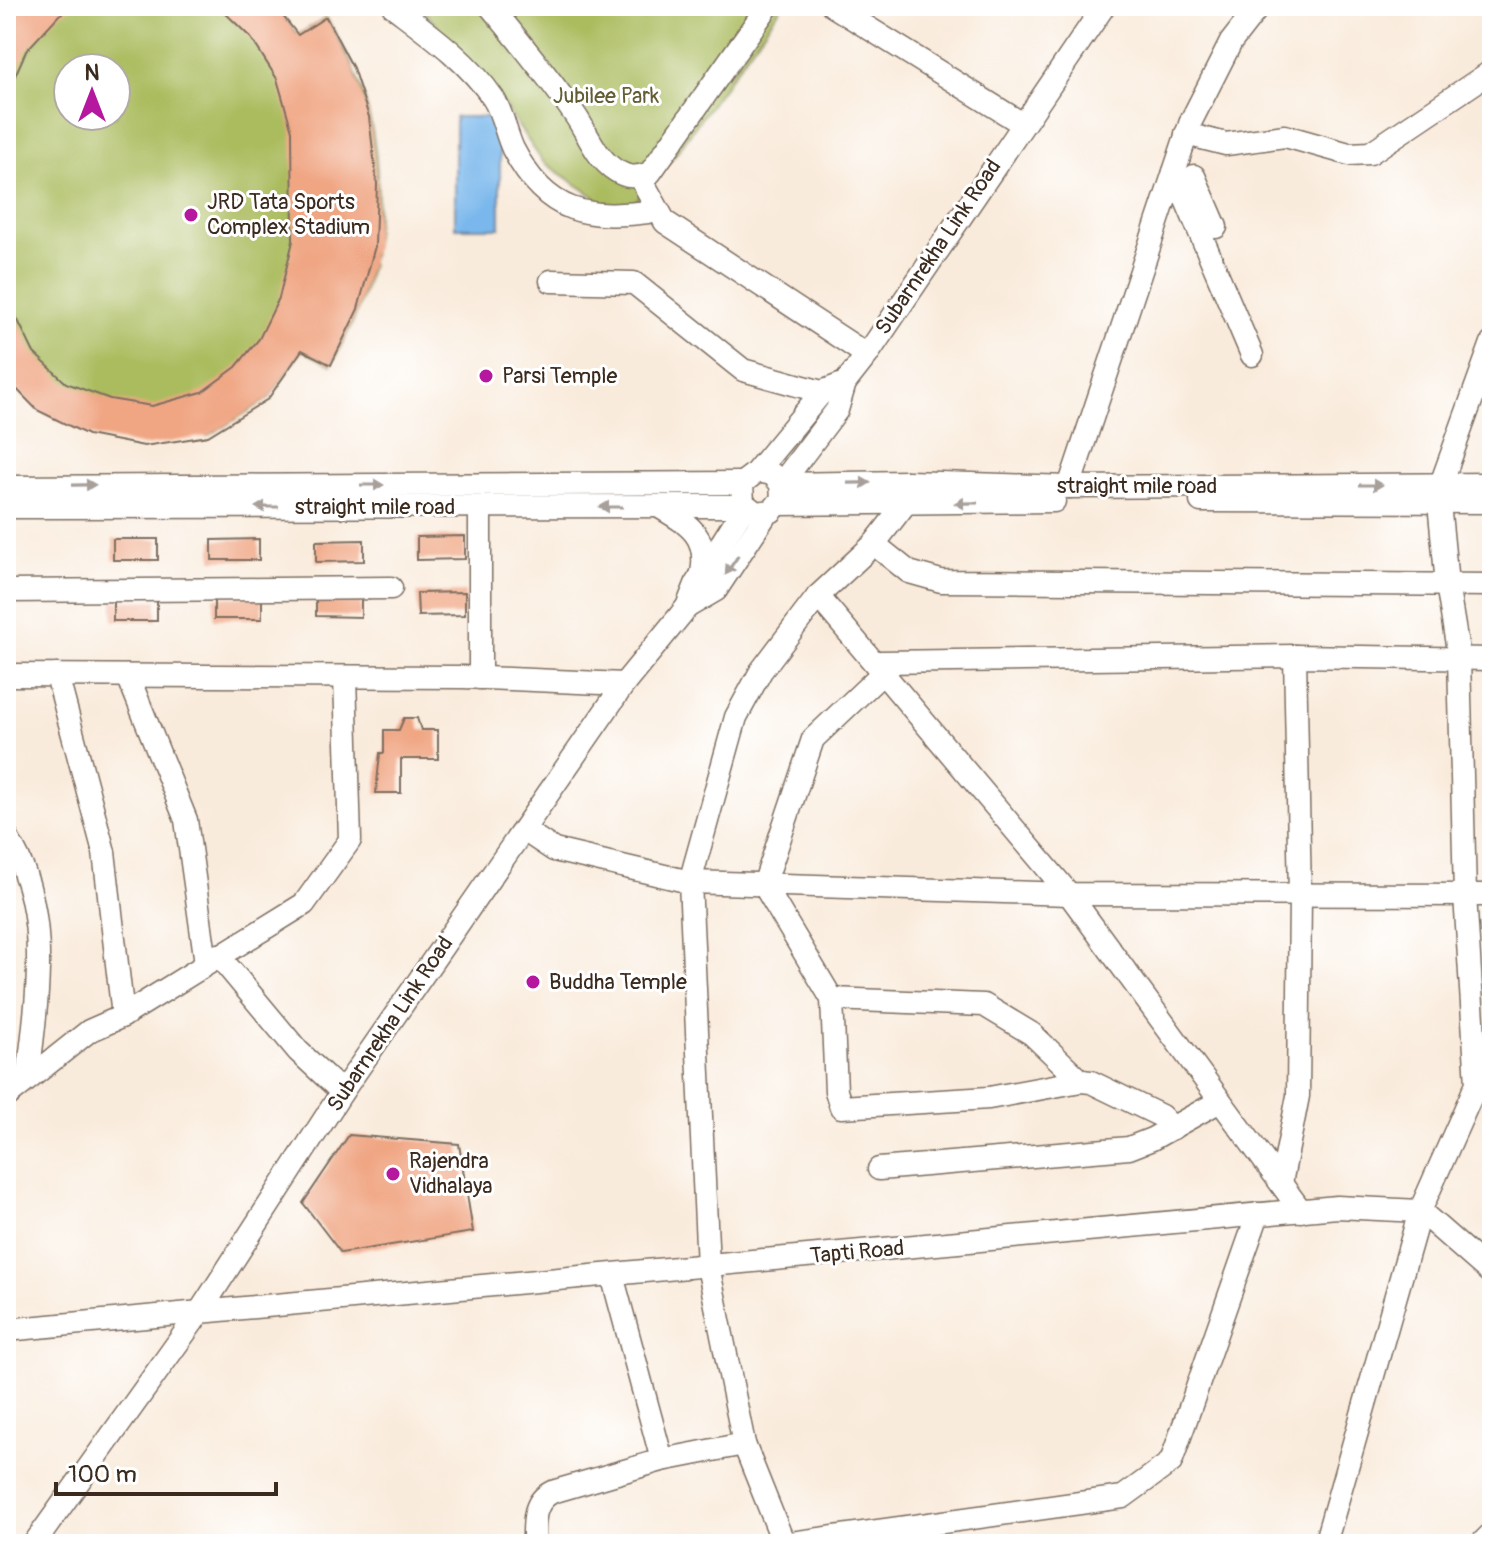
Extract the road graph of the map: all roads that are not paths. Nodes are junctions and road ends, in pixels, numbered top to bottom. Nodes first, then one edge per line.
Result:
1 (393, 6) edge
2 (490, 6) edge
3 (768, 6) edge
4 (833, 6) edge
5 (1104, 6) edge
6 (1259, 6) edge
7 (1492, 71) edge
8 (1021, 123) junction
9 (1186, 134) junction
10 (1184, 174) junction
11 (640, 177) junction
12 (656, 211) junction
13 (1216, 227) dead end
14 (551, 281) dead end
15 (1492, 343) edge
16 (867, 355) junction
17 (1252, 355) dead end
18 (845, 383) junction
19 (1485, 386) edge
20 (822, 392) junction
21 (1492, 484) edge
22 (6, 487) edge
23 (748, 487) junction
24 (1069, 487) junction
25 (1440, 494) junction
26 (776, 500) junction
27 (1492, 502) edge
28 (905, 504) junction
29 (658, 506) junction
30 (6, 507) edge
31 (480, 508) junction
32 (874, 544) junction
33 (702, 574) junction
34 (1447, 584) junction
35 (1492, 585) edge
36 (391, 588) dead end
37 (6, 591) edge
38 (818, 596) junction
39 (687, 607) junction
40 (1295, 656) junction
41 (1459, 657) junction
42 (1492, 659) edge
43 (884, 666) junction
44 (6, 675) edge
45 (57, 675) junction
46 (128, 676) junction
47 (345, 677) junction
48 (480, 678) junction
49 (624, 684) junction
50 (524, 830) junction
51 (6, 836) edge
52 (690, 882) junction
53 (764, 885) junction
54 (1069, 894) junction
55 (1300, 895) junction
56 (1465, 895) junction
57 (1492, 895) edge
58 (212, 959) junction
59 (832, 999) junction
60 (123, 1016) junction
61 (1484, 1075) edge
62 (28, 1078) junction
63 (1081, 1081) junction
64 (342, 1092) junction
65 (6, 1097) edge
66 (1220, 1101) junction
67 (1173, 1128) junction
68 (879, 1169) dead end
69 (1281, 1183) junction
70 (1301, 1211) junction
71 (1420, 1211) junction
72 (1258, 1214) junction
73 (708, 1266) junction
74 (1492, 1274) edge
75 (612, 1275) junction
76 (199, 1313) junction
77 (6, 1330) edge
78 (744, 1444) junction
79 (662, 1460) junction
80 (1492, 1533) edge
81 (34, 1544) edge
82 (534, 1544) edge
83 (784, 1544) edge
84 (1325, 1544) edge
85 (1481, 1544) edge

1 - 12 street
2 - 11 street
3 - 11 street
4 - 8 street
5 - 8 street, Subarnrekha Link Road
6 - 9 street
7 - 9 street
8 - 16 street, Subarnrekha Link Road
9 - 10 street
10 - 13 street
10 - 17 street
10 - 24 street
11 - 12 street
12 - 16 street
14 - 20 street
15 - 19 street
16 - 18 street, Subarnrekha Link Road
18 - 20 street, Subarnrekha Link Road
18 - 26 street
19 - 25 street
20 - 23 street, Subarnrekha Link Road
21 - 25 street, straight mile road
22 -> 23 street, straight mile road
23 - 26 street, straight mile road
23 - 26 street, straight mile road
23 - 29 street, straight mile road
23 - 33 street, Subarnrekha Link Road
24 -> 25 street, straight mile road
26 -> 24 street, straight mile road
25 - 27 street, straight mile road
25 -> 28 street, straight mile road
25 - 34 street
26 - 28 street, straight mile road
26 -> 39 street
28 - 32 street
29 -> 31 street, straight mile road
29 - 33 street
31 -> 30 street, straight mile road
31 - 48 street
32 - 34 street
32 - 38 street
33 - 39 street, Subarnrekha Link Road
34 - 35 street
34 - 41 street
36 - 37 street
38 - 43 street
38 - 52 street
39 - 49 street, Subarnrekha Link Road
40 - 41 street
40 - 43 street
40 - 55 street
41 - 42 street
41 - 56 street
43 - 53 street
43 - 54 street
44 - 45 street
45 - 46 street
45 - 60 street
46 - 47 street
46 - 58 street
47 - 48 street
47 - 58 street
48 - 49 street
49 - 50 street, Subarnrekha Link Road
50 - 52 street
50 - 64 street, Subarnrekha Link Road
51 - 62 street
52 - 53 street
52 - 73 street
53 - 54 street
53 - 59 street
54 - 55 street
54 - 66 street
55 - 56 street
55 - 69 street
56 - 57 street
56 - 61 street
58 - 60 street
58 - 64 street
59 - 63 street
59 - 63 street
60 - 62 street
61 - 71 street
62 - 65 street
63 - 67 street
64 - 76 street, Subarnrekha Link Road
66 - 67 street
66 - 69 street
67 - 68 street
69 - 70 street
70 - 71 street, Tapti Road
70 - 72 street, Tapti Road
71 - 74 street
71 - 84 street
72 - 73 street, Tapti Road
72 - 83 street
73 - 75 street, Tapti Road
73 - 78 street
75 - 76 street, Tapti Road
75 - 79 street
76 - 77 street, Tapti Road
76 - 81 street, Subarnrekha Link Road
78 - 79 street
78 - 83 street
79 - 82 street
80 - 85 street

